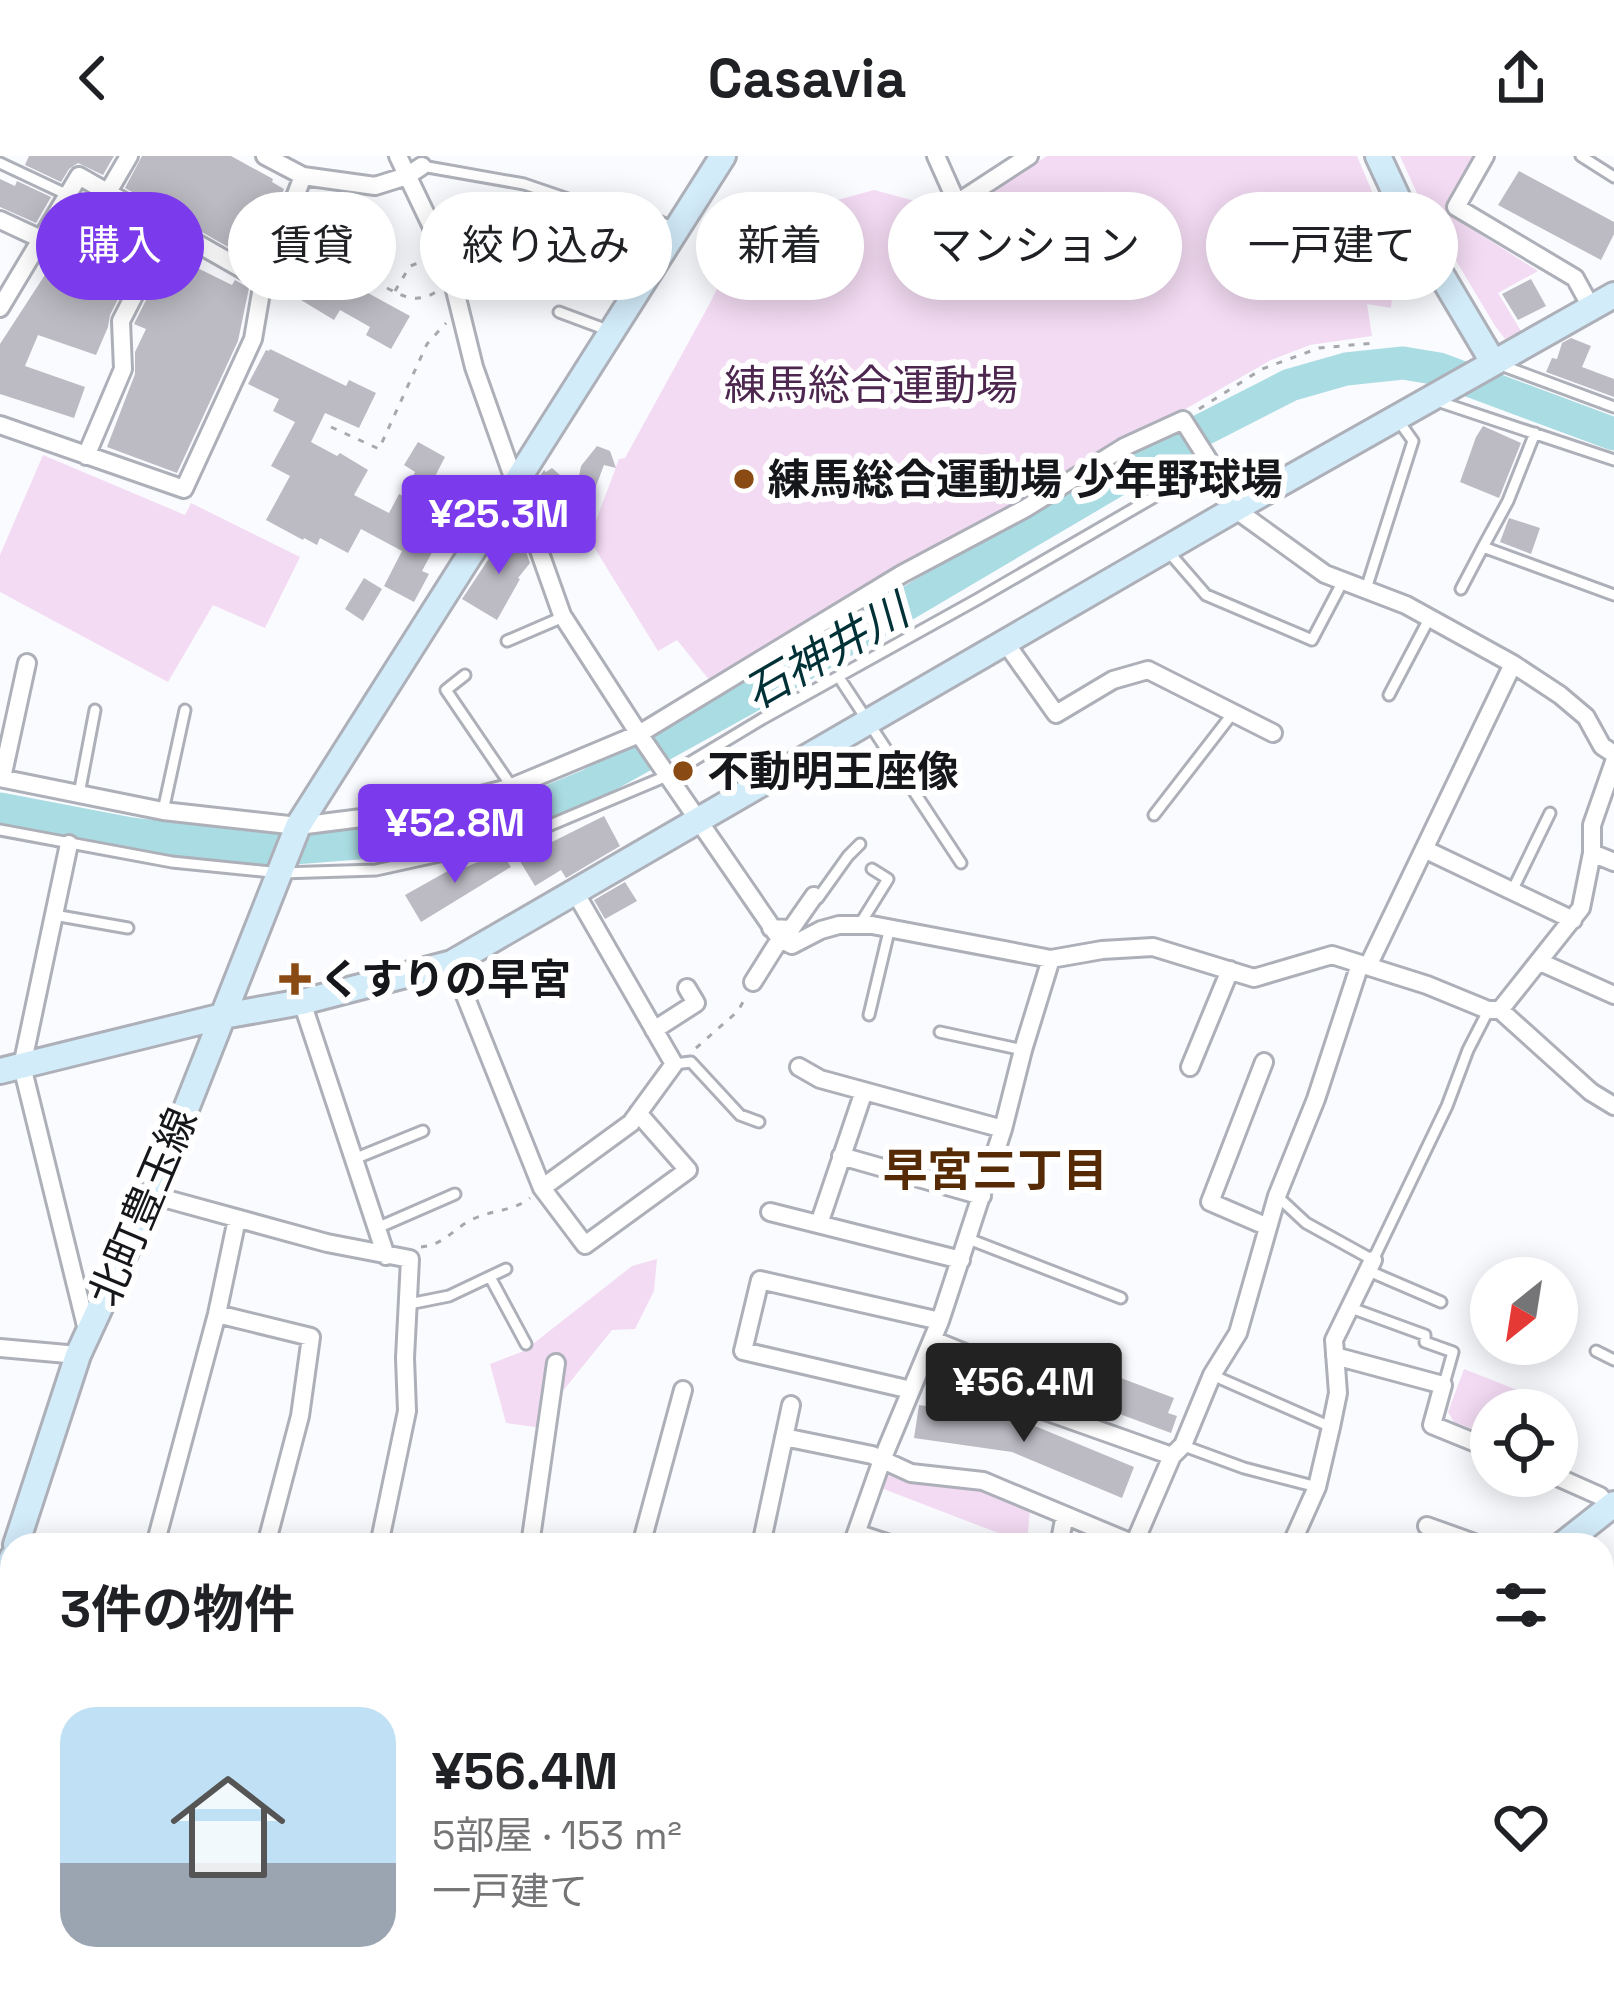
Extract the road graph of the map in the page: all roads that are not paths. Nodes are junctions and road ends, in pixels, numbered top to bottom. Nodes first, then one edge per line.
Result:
1 (129, 156) edge
2 (266, 156) edge
3 (398, 156) edge
4 (936, 156) edge
5 (1030, 156) edge
6 (1378, 156) edge
7 (1485, 156) edge
8 (1581, 156) edge
9 (712, 160) edge
10 (0, 163) edge
11 (414, 171) junction
12 (302, 176) junction
13 (1614, 177) edge
14 (62, 192) edge
15 (70, 192) edge
16 (109, 192) joint
17 (296, 192) edge
18 (0, 220) edge
19 (678, 231) junction
20 (36, 237) edge
21 (36, 247) edge
22 (132, 300) edge
23 (260, 300) edge
24 (1603, 301) edge
25 (0, 308) edge
26 (559, 313) dead end
27 (613, 332) junction
28 (1489, 364) junction
29 (1431, 398) junction
30 (1614, 406) edge
31 (1396, 418) junction
32 (0, 425) edge
33 (1534, 433) junction
34 (86, 456) junction
35 (1614, 460) edge
36 (1211, 464) junction
37 (517, 482) junction
38 (1235, 509) junction
39 (1483, 547) junction
40 (1167, 549) junction
41 (1342, 581) junction
42 (1366, 589) junction
43 (1460, 589) dead end
44 (1614, 595) edge
45 (564, 617) junction
46 (1430, 617) junction
47 (507, 641) dead end
48 (1005, 642) junction
49 (28, 663) dead end
50 (1513, 664) junction
51 (465, 674) dead end
52 (842, 682) dead end
53 (1389, 695) dead end
54 (95, 710) dead end
55 (185, 710) dead end
56 (1234, 713) junction
57 (868, 722) junction
58 (1273, 733) dead end
59 (642, 737) junction
60 (1614, 758) edge
61 (667, 771) junction
62 (1, 778) edge
63 (512, 787) junction
64 (79, 794) junction
65 (163, 811) junction
66 (1550, 813) dead end
67 (1154, 814) dead end
68 (699, 821) junction
69 (298, 826) junction
70 (0, 830) edge
71 (69, 844) junction
72 (860, 844) dead end
73 (1424, 849) junction
74 (1592, 853) junction
75 (961, 862) dead end
76 (1614, 862) edge
77 (872, 869) dead end
78 (281, 873) junction
79 (1513, 891) junction
80 (575, 892) junction
81 (814, 896) joint
82 (54, 915) junction
83 (1573, 920) junction
84 (860, 925) junction
85 (890, 926) junction
86 (128, 928) dead end
87 (775, 933) junction
88 (1051, 959) junction
89 (1540, 962) junction
90 (452, 963) junction
91 (1364, 965) junction
92 (1230, 970) junction
93 (753, 982) road end
94 (687, 988) dead end
95 (1614, 995) edge
96 (302, 1002) junction
97 (1494, 1010) junction
98 (869, 1015) dead end
99 (223, 1016) junction
100 (654, 1030) junction
101 (940, 1032) dead end
102 (1023, 1050) junction
103 (1264, 1062) dead end
104 (679, 1064) junction
105 (799, 1067) dead end
106 (1190, 1067) dead end
107 (11, 1068) edge
108 (864, 1091) junction
109 (1614, 1106) edge
110 (638, 1113) junction
111 (760, 1122) dead end
112 (1003, 1129) junction
113 (423, 1131) dead end
114 (842, 1156) junction
115 (354, 1159) junction
116 (542, 1188) junction
117 (455, 1194) dead end
118 (152, 1195) junction
119 (982, 1196) junction
120 (1277, 1196) junction
121 (770, 1211) dead end
122 (237, 1219) junction
123 (819, 1224) junction
124 (1268, 1227) junction
125 (377, 1228) junction
126 (966, 1238) junction
127 (386, 1256) junction
128 (961, 1260) junction
129 (1371, 1265) junction
130 (506, 1269) dead end
131 (490, 1277) junction
132 (1121, 1298) dead end
133 (1441, 1302) dead end
134 (409, 1304) junction
135 (1351, 1307) junction
136 (217, 1314) junction
137 (940, 1321) junction
138 (933, 1340) junction
139 (83, 1345) junction
140 (526, 1345) dead end
141 (0, 1348) edge
142 (1596, 1351) dead end
143 (1335, 1356) junction
144 (1614, 1360) edge
145 (556, 1363) dead end
146 (1212, 1375) junction
147 (1443, 1385) junction
148 (683, 1390) dead end
149 (911, 1390) junction
150 (791, 1405) dead end
151 (1331, 1427) junction
152 (784, 1437) junction
153 (1470, 1441) edge
154 (1177, 1450) junction
155 (882, 1460) junction
156 (1578, 1486) edge
157 (1317, 1487) junction
158 (1613, 1508) edge
159 (1065, 1515) junction
160 (1427, 1526) dead end
161 (20, 1533) edge
162 (158, 1533) edge
163 (269, 1533) edge
164 (382, 1533) edge
165 (532, 1533) edge
166 (643, 1533) edge
167 (763, 1533) edge
168 (856, 1533) edge
169 (1062, 1533) edge
170 (1108, 1533) edge
171 (1139, 1533) edge
172 (1296, 1533) edge
173 (1447, 1533) edge
174 (1579, 1533) edge

1 - 16 street
2 - 12 street
3 - 11 street
4 - 5 street
6 - 28 street
7 - 24 street
8 - 13 lane
9 - 19 street
10 - 14 lane
11 - 12 street
11 - 19 lane
11 - 37 street
12 - 17 street
15 - 16 street
18 - 20 street
19 - 27 street
21 - 25 street
22 - 34 street
23 - 34 street
24 - 28 street
26 - 27 lane
27 - 37 street
28 - 29 street
28 - 30 lane
29 - 31 street
29 - 33 lane
31 - 38 street
31 - 42 lane
32 - 34 street
33 - 35 lane
33 - 39 lane
36 - 38 street
36 - 59 street
36 - 61 lane
37 - 45 street
37 - 69 street
38 - 40 street
38 - 41 street
39 - 43 lane
39 - 44 lane
40 - 41 lane
40 - 48 street
41 - 42 street
42 - 46 street
45 - 47 lane
45 - 59 street
46 - 50 street
46 - 53 lane
48 - 56 street
48 - 57 street
49 - 62 street
50 - 60 street
50 - 73 street
51 - 63 lane
52 - 57 lane
54 - 64 lane
55 - 65 lane
56 - 58 street
56 - 67 lane
57 - 68 street
57 - 75 lane
59 - 61 street
59 - 63 street
60 - 74 street
61 - 68 street
61 - 78 lane
62 - 64 street
63 - 69 street
64 - 65 street
65 - 69 street
66 - 79 lane
68 - 80 street
68 - 87 street
69 - 78 street, 北町豊玉線
70 - 71 lane
71 - 78 lane
71 - 82 street
72 - 81 lane
73 - 79 street
73 - 91 street
74 - 76 street
74 - 83 street
77 - 84 lane
78 - 99 street, 北町豊玉線
79 - 83 street
80 - 90 street
80 - 100 street
81 - 87 street
82 - 86 lane
82 - 107 street
83 - 89 street
84 - 85 street
84 - 87 street
85 - 88 street
85 - 98 lane
87 - 93 street
88 - 92 street
88 - 102 street
89 - 95 street
89 - 97 street
90 - 96 street
90 - 116 street
91 - 92 street
91 - 97 street
91 - 120 street
92 - 106 street
94 - 100 street
96 - 99 street
96 - 115 street
97 - 109 street
97 - 129 lane
99 - 107 street
99 - 118 street, 北町豊玉線
100 - 104 street
101 - 102 lane
102 - 112 street
103 - 124 street
104 - 110 street
104 - 111 lane
105 - 108 street
107 - 139 street
108 - 112 street
108 - 114 street
110 - 116 street
110 - 116 street
112 - 119 street
113 - 115 lane
114 - 119 street
114 - 123 street
115 - 125 street
117 - 125 lane
118 - 122 street
118 - 139 street, 北町豊玉線
119 - 126 street
120 - 124 street
120 - 129 lane
121 - 123 street
122 - 127 street
122 - 136 street
123 - 128 street
124 - 146 street
125 - 127 street
126 - 128 street
126 - 132 lane
127 - 134 street
128 - 137 street
129 - 133 lane
129 - 135 street
130 - 131 lane
131 - 134 lane
131 - 140 lane
134 - 164 street
135 - 143 street
135 - 147 lane
136 - 162 street
136 - 163 street
137 - 138 street
137 - 149 street
138 - 149 street
138 - 154 street
139 - 141 street
139 - 161 street, 北町豊玉線
142 - 144 lane
143 - 147 street
143 - 151 street
145 - 165 street
146 - 151 lane
146 - 154 street
147 - 153 street
148 - 166 street
149 - 155 street
150 - 152 street
151 - 157 street
152 - 155 street
152 - 167 street
154 - 157 lane
154 - 171 street
155 - 159 street
155 - 168 street
156 - 158 street
157 - 172 street
158 - 174 street
159 - 169 street
159 - 170 street
160 - 173 street

